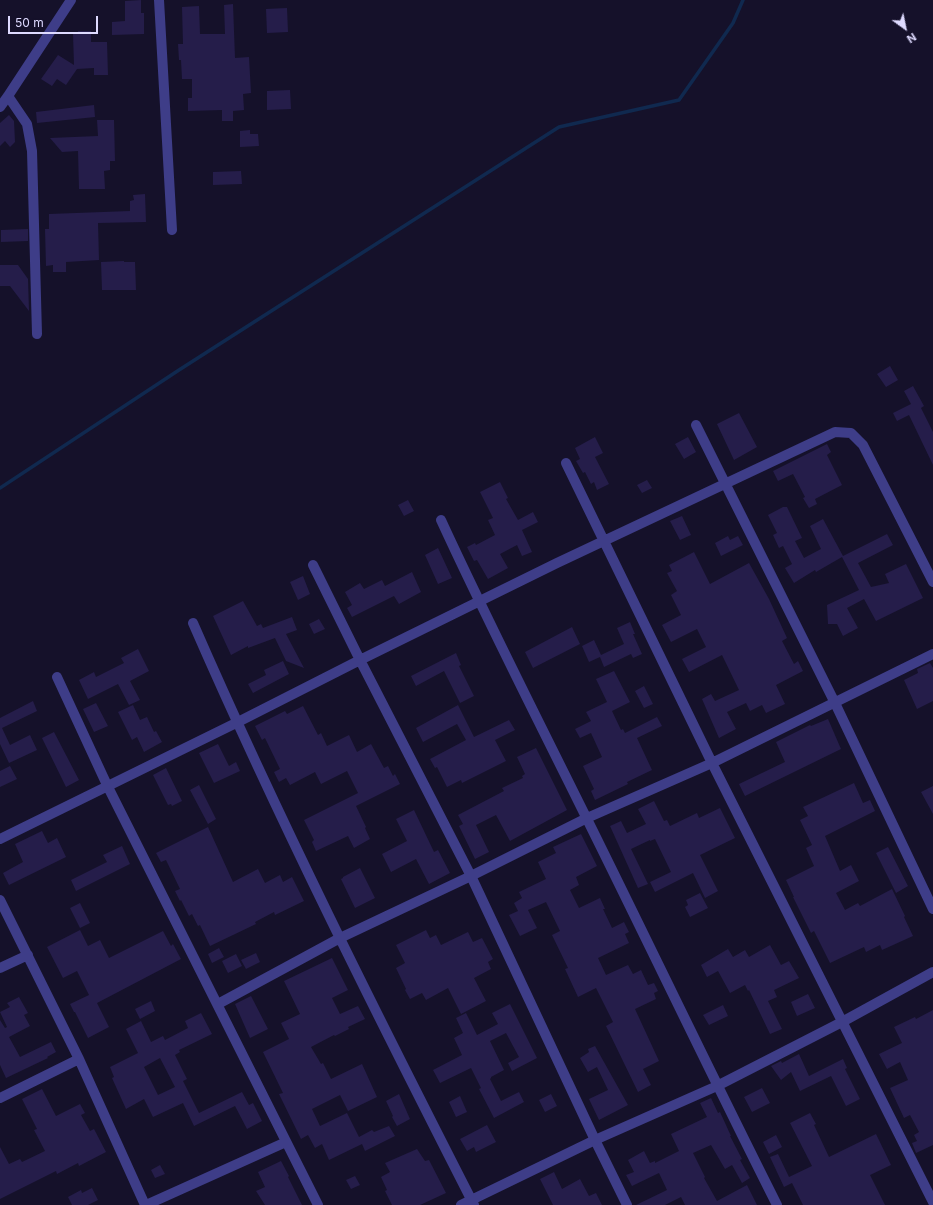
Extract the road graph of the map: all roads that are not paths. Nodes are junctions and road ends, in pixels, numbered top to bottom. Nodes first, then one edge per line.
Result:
1 (71, 0) edge
2 (159, 0) edge
3 (8, 96) junction
4 (0, 107) edge
5 (172, 230) dead end
6 (37, 334) dead end
7 (696, 425) dead end
8 (566, 462) dead end
9 (725, 484) junction
10 (441, 520) dead end
11 (605, 541) junction
12 (313, 565) dead end
13 (933, 582) edge
14 (479, 602) junction
15 (192, 623) dead end
16 (933, 654) edge
17 (360, 660) junction
18 (57, 677) dead end
19 (835, 703) junction
20 (236, 723) junction
21 (712, 763) junction
22 (107, 785) junction
23 (586, 818) junction
24 (0, 839) edge
25 (471, 876) junction
26 (0, 900) edge
27 (933, 908) edge
28 (340, 938) junction
29 (28, 955) junction
30 (0, 968) edge
31 (933, 972) edge
32 (218, 1004) junction
33 (842, 1022) junction
34 (79, 1059) junction
35 (717, 1086) junction
36 (0, 1098) edge
37 (595, 1140) junction
38 (286, 1142) junction
39 (933, 1202) edge
40 (473, 1203) edge
41 (146, 1205) edge
42 (318, 1205) edge
43 (461, 1205) edge
44 (627, 1205) edge
45 (777, 1205) edge

1 - 3 street
2 - 5 street
3 - 4 street
3 - 6 street
7 - 9 street
8 - 11 street
9 - 11 street
9 - 13 street
9 - 19 street
10 - 14 street
11 - 14 street
11 - 21 street
12 - 17 street
14 - 17 street
14 - 23 street
15 - 20 street
16 - 19 street
17 - 20 street
17 - 25 street
18 - 22 street
19 - 21 street
19 - 27 street
20 - 22 street
20 - 28 street
21 - 23 street
21 - 33 street
22 - 24 street
22 - 32 street
23 - 25 street
23 - 35 street
25 - 28 street
25 - 37 street
26 - 29 street
28 - 32 street
28 - 40 street
29 - 30 street
29 - 34 street
31 - 33 street
32 - 38 street
33 - 35 street
33 - 39 street
34 - 36 street
34 - 41 street
35 - 37 street
35 - 45 street
37 - 40 street
37 - 44 street
38 - 41 street
38 - 42 street
40 - 43 street

